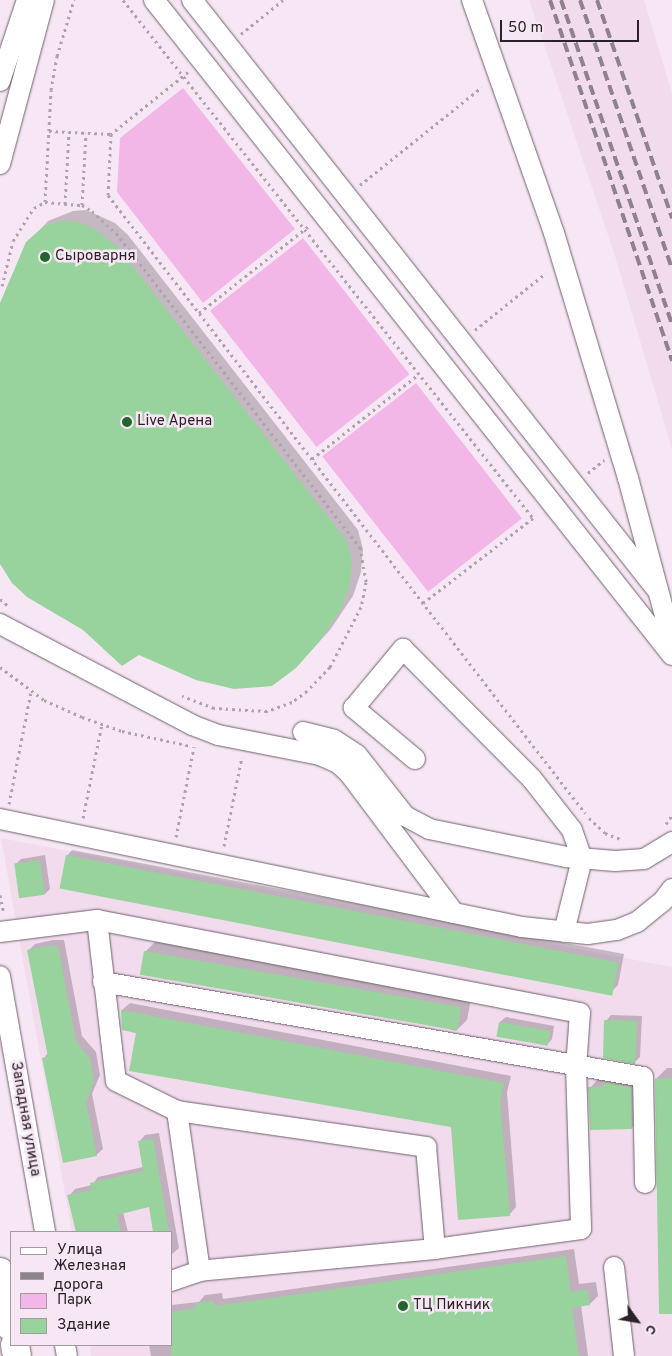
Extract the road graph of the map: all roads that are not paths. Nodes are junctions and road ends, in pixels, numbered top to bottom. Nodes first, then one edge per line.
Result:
1 (27, 0) edge
2 (44, 0) edge
3 (154, 0) edge
4 (192, 0) edge
5 (472, 0) edge
6 (0, 81) edge
7 (0, 164) edge
8 (658, 591) junction
9 (6, 617) edge
10 (672, 642) edge
11 (672, 654) edge
12 (303, 732) dead end
13 (415, 759) dead end
14 (4, 813) edge
15 (666, 836) edge
16 (582, 858) junction
17 (672, 888) edge
18 (454, 913) junction
19 (97, 920) junction
20 (0, 932) edge
21 (564, 932) junction
22 (0, 976) edge
23 (103, 982) junction
24 (576, 1067) junction
25 (177, 1111) junction
26 (645, 1183) dead end
27 (45, 1231) edge
28 (435, 1249) junction
29 (614, 1267) dead end
30 (200, 1271) junction
31 (0, 1272) edge
32 (172, 1281) edge
33 (10, 1322) edge
34 (624, 1356) edge

1 - 6 street
2 - 7 street
3 - 11 street
4 - 8 street
5 - 8 street
8 - 10 street
9 - 18 street
12 - 16 street
13 - 16 street
14 - 18 street
15 - 16 street
16 - 21 street
17 - 21 street
18 - 21 street
19 - 20 street
19 - 23 street
19 - 24 street
22 - 27 street, Западная улица
23 - 24 street
23 - 25 street
24 - 26 street
24 - 28 street
25 - 28 street
25 - 30 street
28 - 30 street
29 - 34 street
30 - 32 street
31 - 33 highway

